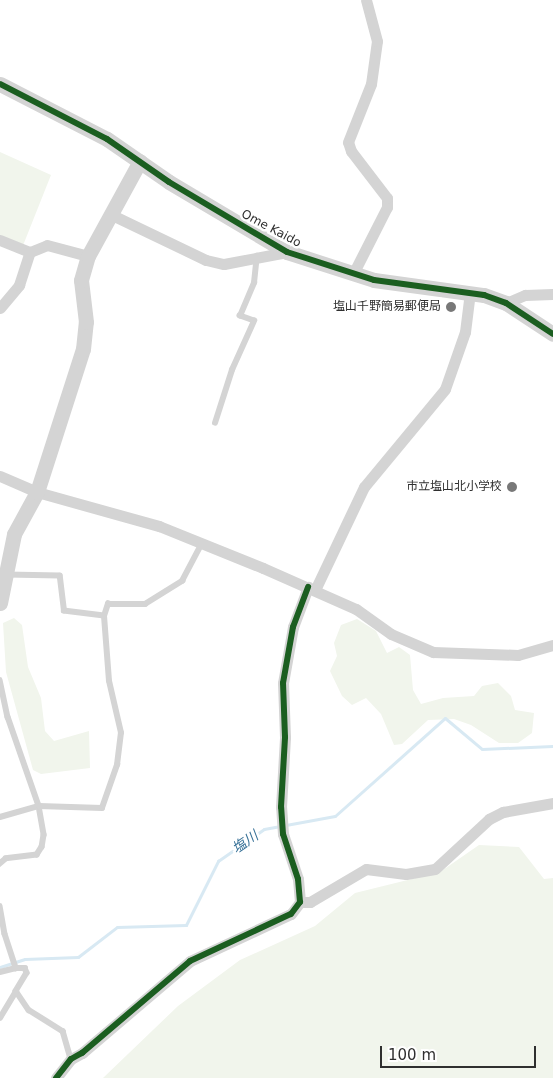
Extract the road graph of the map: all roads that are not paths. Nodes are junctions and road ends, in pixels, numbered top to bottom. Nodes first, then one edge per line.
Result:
1 (366, 0) edge
2 (0, 84) edge
3 (140, 161) junction
4 (112, 215) junction
5 (0, 240) edge
6 (30, 252) junction
7 (287, 252) junction
8 (88, 256) junction
9 (257, 256) junction
10 (353, 274) junction
11 (470, 292) junction
12 (553, 294) edge
13 (506, 303) junction
14 (0, 308) edge
15 (553, 334) edge
16 (215, 423) dead end
17 (0, 476) edge
18 (37, 492) junction
19 (201, 545) junction
20 (8, 575) junction
21 (311, 588) junction
22 (0, 603) edge
23 (104, 616) junction
24 (553, 645) edge
25 (0, 680) edge
26 (553, 803) edge
27 (39, 806) junction
28 (0, 817) edge
29 (0, 864) edge
30 (300, 902) junction
31 (0, 906) edge
32 (15, 966) junction
33 (0, 972) edge
34 (16, 991) junction
35 (0, 1018) edge
36 (71, 1058) junction
37 (56, 1078) edge

1 - 10 street
2 - 3 street, Ome Kaido
3 - 4 street
3 - 7 street, Ome Kaido
4 - 8 street
4 - 9 street
5 - 6 street
6 - 8 street
6 - 14 street
7 - 9 street
7 - 10 street, Ome Kaido
8 - 18 street
9 - 16 lane
10 - 11 street, Ome Kaido
11 - 13 street, Ome Kaido
11 - 21 street
12 - 13 street
13 - 15 street, Ome Kaido
17 - 18 street
18 - 19 street
18 - 20 street
19 - 21 street
19 - 23 lane
20 - 22 street
20 - 23 lane
21 - 24 street
21 - 30 street
23 - 27 lane
25 - 27 lane
26 - 30 street
27 - 28 lane
27 - 29 lane
30 - 36 street
31 - 32 lane
32 - 33 lane
32 - 34 lane
34 - 35 lane
34 - 36 lane
36 - 37 street

